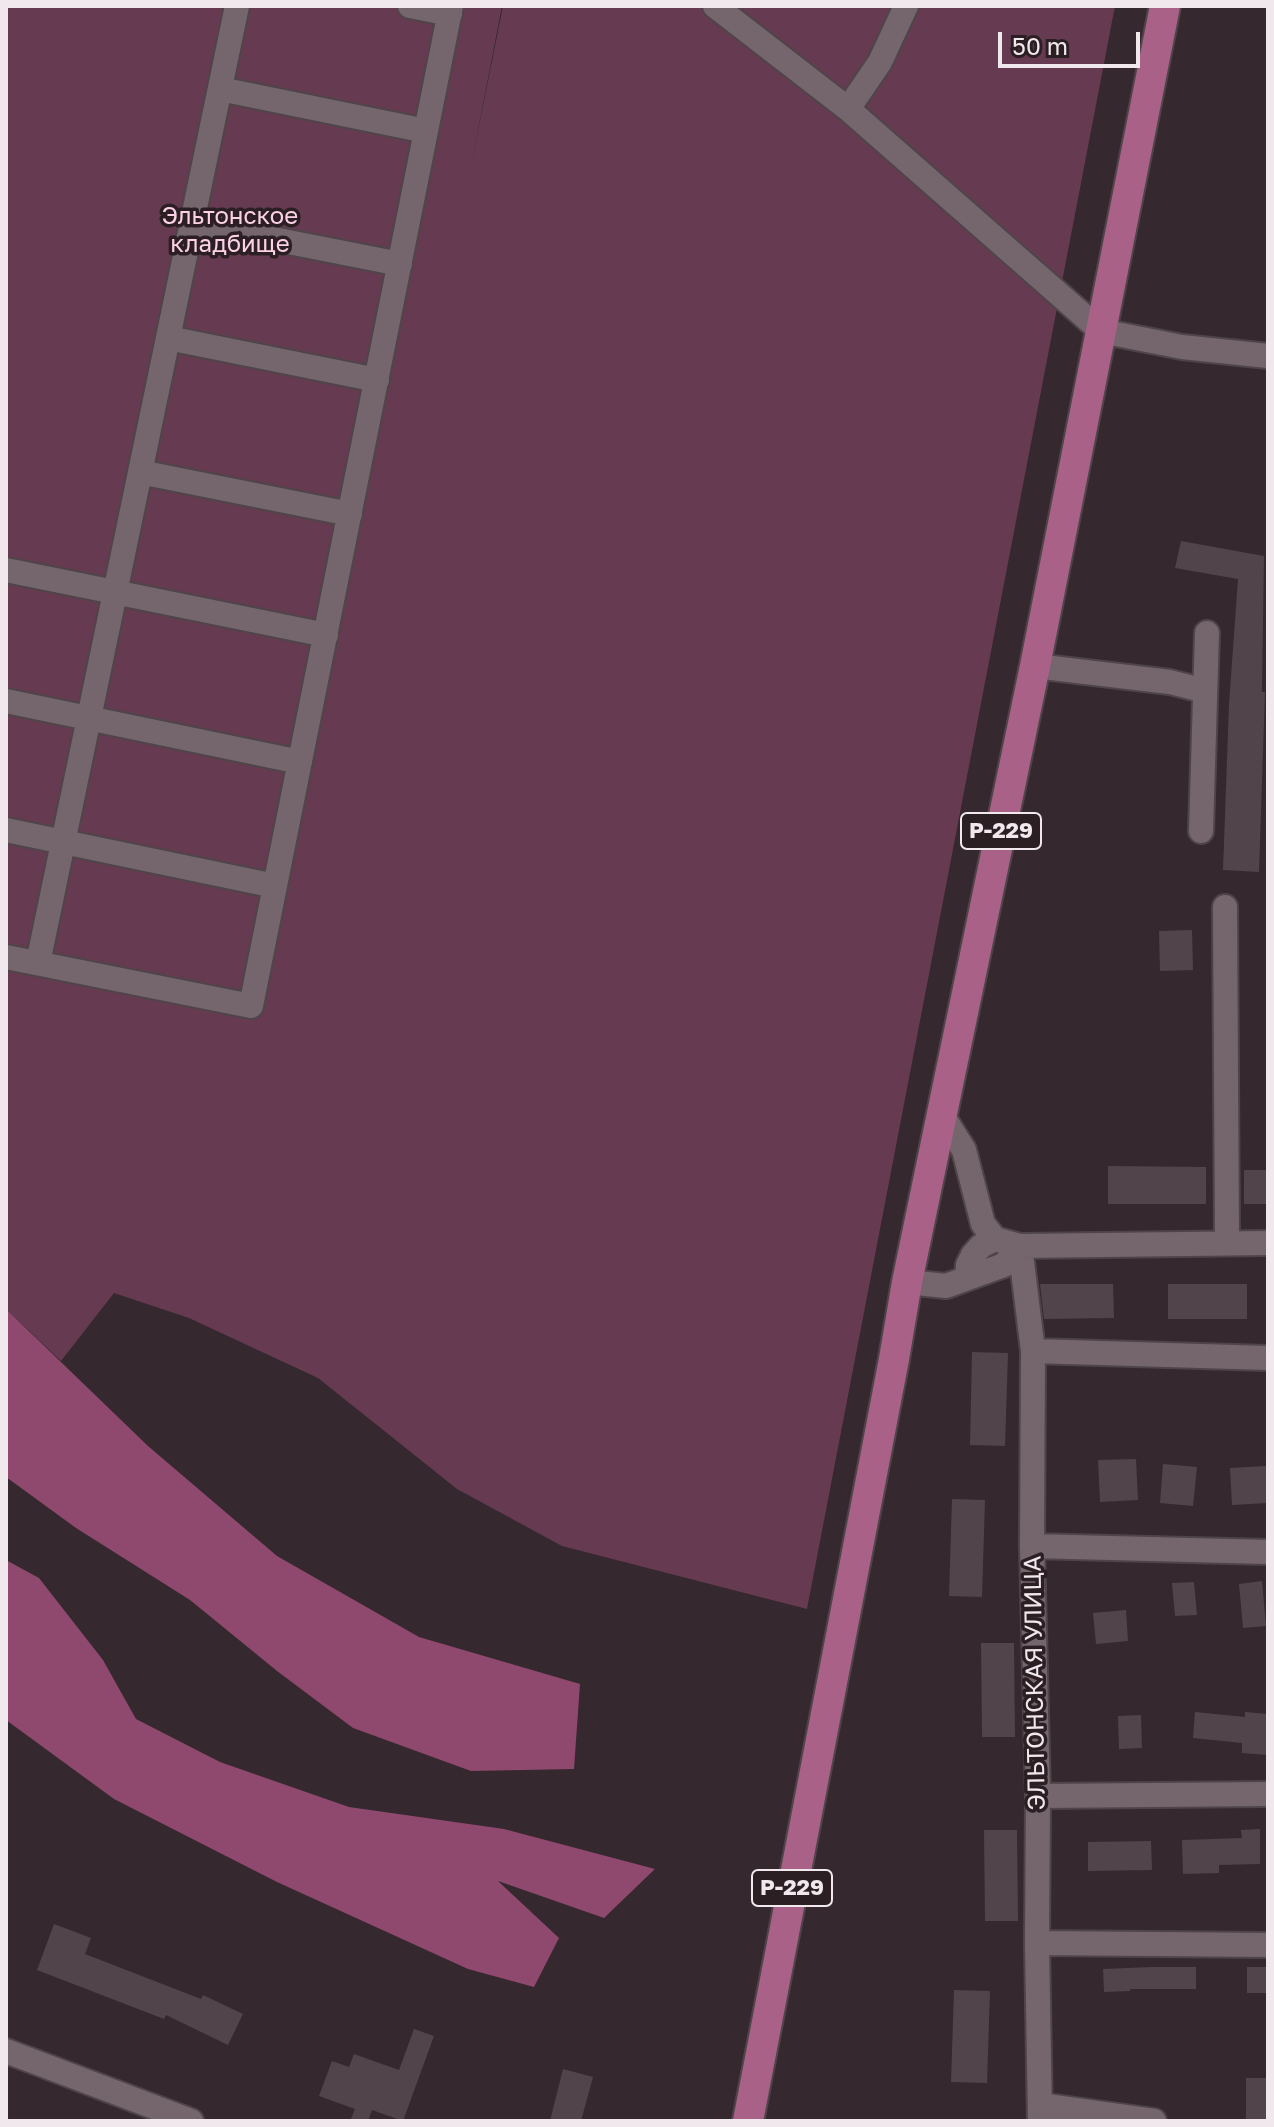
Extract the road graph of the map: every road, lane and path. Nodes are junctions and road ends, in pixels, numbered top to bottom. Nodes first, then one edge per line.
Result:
1 (237, 6) edge
2 (410, 6) edge
3 (906, 6) edge
4 (1165, 6) edge
5 (451, 10) edge
6 (729, 10) edge
7 (220, 89) junction
8 (848, 109) junction
9 (426, 131) junction
10 (192, 223) junction
11 (400, 264) junction
12 (1101, 331) junction
13 (168, 338) junction
14 (1268, 356) edge
15 (377, 380) junction
16 (140, 472) junction
17 (350, 514) junction
18 (6, 570) edge
19 (115, 592) junction
20 (1207, 633) dead end
21 (326, 635) junction
22 (1035, 666) junction
23 (1205, 691) junction
24 (6, 701) edge
25 (90, 718) junction
26 (300, 762) junction
27 (6, 830) edge
28 (1201, 831) dead end
29 (64, 842) junction
30 (275, 886) junction
31 (1225, 907) dead end
32 (6, 957) edge
33 (38, 963) junction
34 (942, 1115) junction
35 (995, 1239) junction
36 (1227, 1242) junction
37 (1268, 1243) edge
38 (1020, 1246) junction
39 (967, 1278) junction
40 (907, 1282) junction
41 (1033, 1351) junction
42 (1268, 1358) edge
43 (1032, 1546) junction
44 (1268, 1552) edge
45 (1268, 1794) edge
46 (1038, 1796) junction
47 (1037, 1943) junction
48 (1268, 1945) edge
49 (6, 2051) edge
50 (1040, 2113) edge
51 (191, 2121) edge
52 (748, 2121) edge
53 (1154, 2121) edge

1 - 7 street
2 - 5 street
3 - 8 street
4 - 12 main road, Р-229
5 - 9 street
6 - 8 street
7 - 9 street
7 - 10 street
8 - 12 street
9 - 11 street
10 - 11 street
10 - 13 street
11 - 15 street
12 - 14 street
12 - 22 main road, Р-229
13 - 15 street
13 - 16 street
15 - 17 street
16 - 17 street
16 - 19 street
17 - 21 street
18 - 19 street
19 - 21 street
19 - 25 street
20 - 23 street
21 - 26 street
22 - 23 street
22 - 34 main road, Р-229
23 - 28 street
24 - 25 street
25 - 26 street
25 - 29 street
26 - 30 street
27 - 29 street
29 - 30 street
29 - 33 street
30 - 33 street
31 - 36 street
32 - 33 street
34 - 35 street
34 - 40 main road, Р-229
35 - 38 street
35 - 39 street
36 - 37 street
36 - 38 street
38 - 39 street
38 - 41 street, ЭЛЬТОНСКАЯ УЛИЦА
39 - 40 street
40 - 52 main road, Р-229
41 - 42 street
41 - 43 street, ЭЛЬТОНСКАЯ УЛИЦА
43 - 44 street
43 - 46 street, ЭЛЬТОНСКАЯ УЛИЦА
45 - 46 street
46 - 47 street, ЭЛЬТОНСКАЯ УЛИЦА
47 - 48 street
47 - 50 street, ЭЛЬТОНСКАЯ УЛИЦА
49 - 51 street
50 - 53 street

